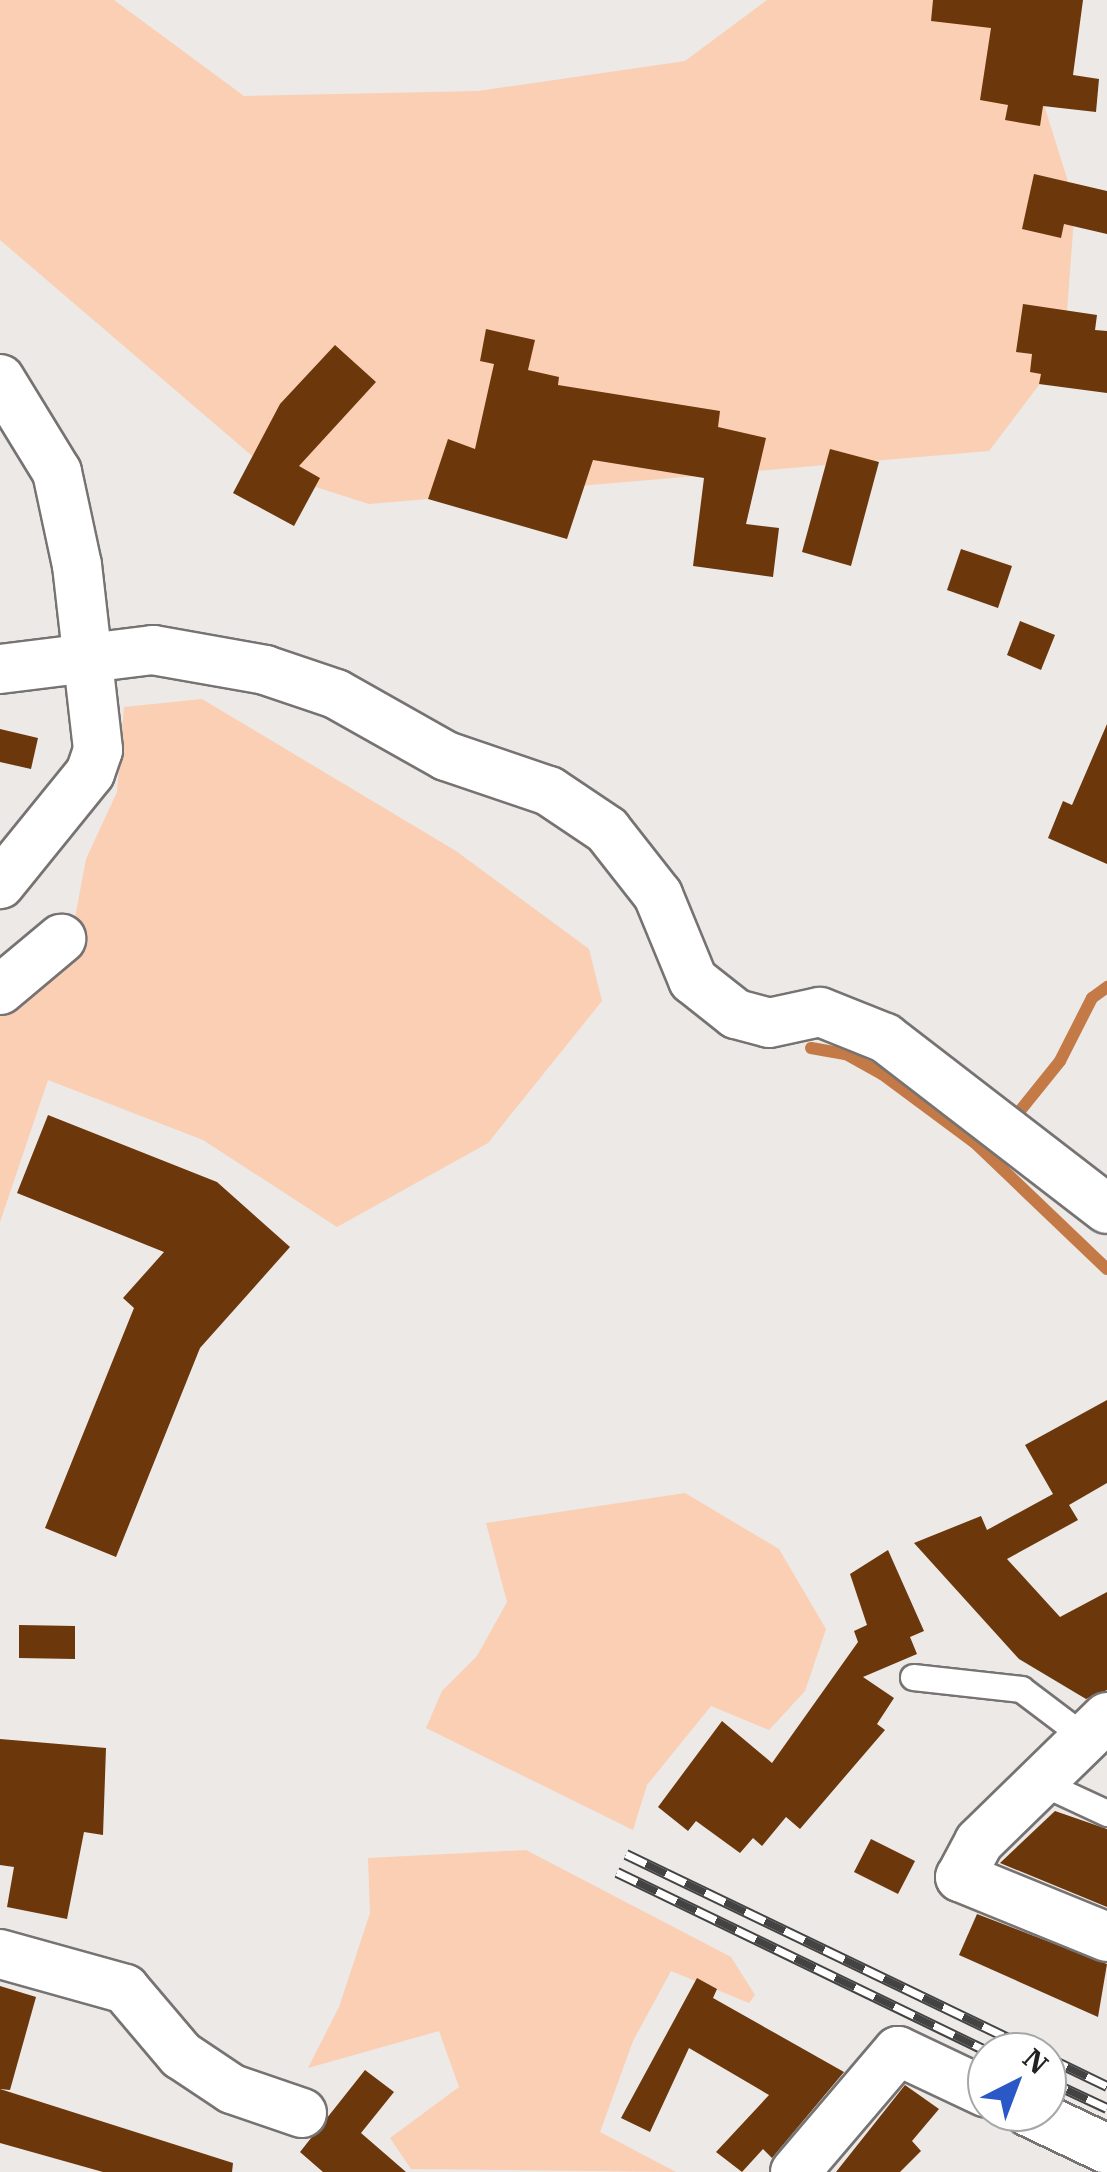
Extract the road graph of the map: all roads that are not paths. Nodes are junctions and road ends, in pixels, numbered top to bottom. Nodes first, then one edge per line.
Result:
1 (0, 378) edge
2 (87, 659) junction
3 (0, 670) edge
4 (0, 884) edge
5 (61, 939) dead end
6 (0, 990) edge
7 (1107, 1210) edge
8 (912, 1677) dead end
9 (1097, 1728) edge
10 (1040, 1782) junction
11 (1107, 1813) edge
12 (1107, 1937) edge
13 (0, 1954) edge
14 (967, 2083) edge
15 (302, 2113) dead end
16 (1067, 2130) edge
17 (1107, 2148) edge
18 (795, 2172) edge

1 - 2 street
2 - 3 street
2 - 4 street
2 - 7 street
5 - 6 street
8 - 9 lane
9 - 10 street
10 - 11 lane
10 - 12 street
13 - 15 street
14 - 18 street
16 - 17 street

